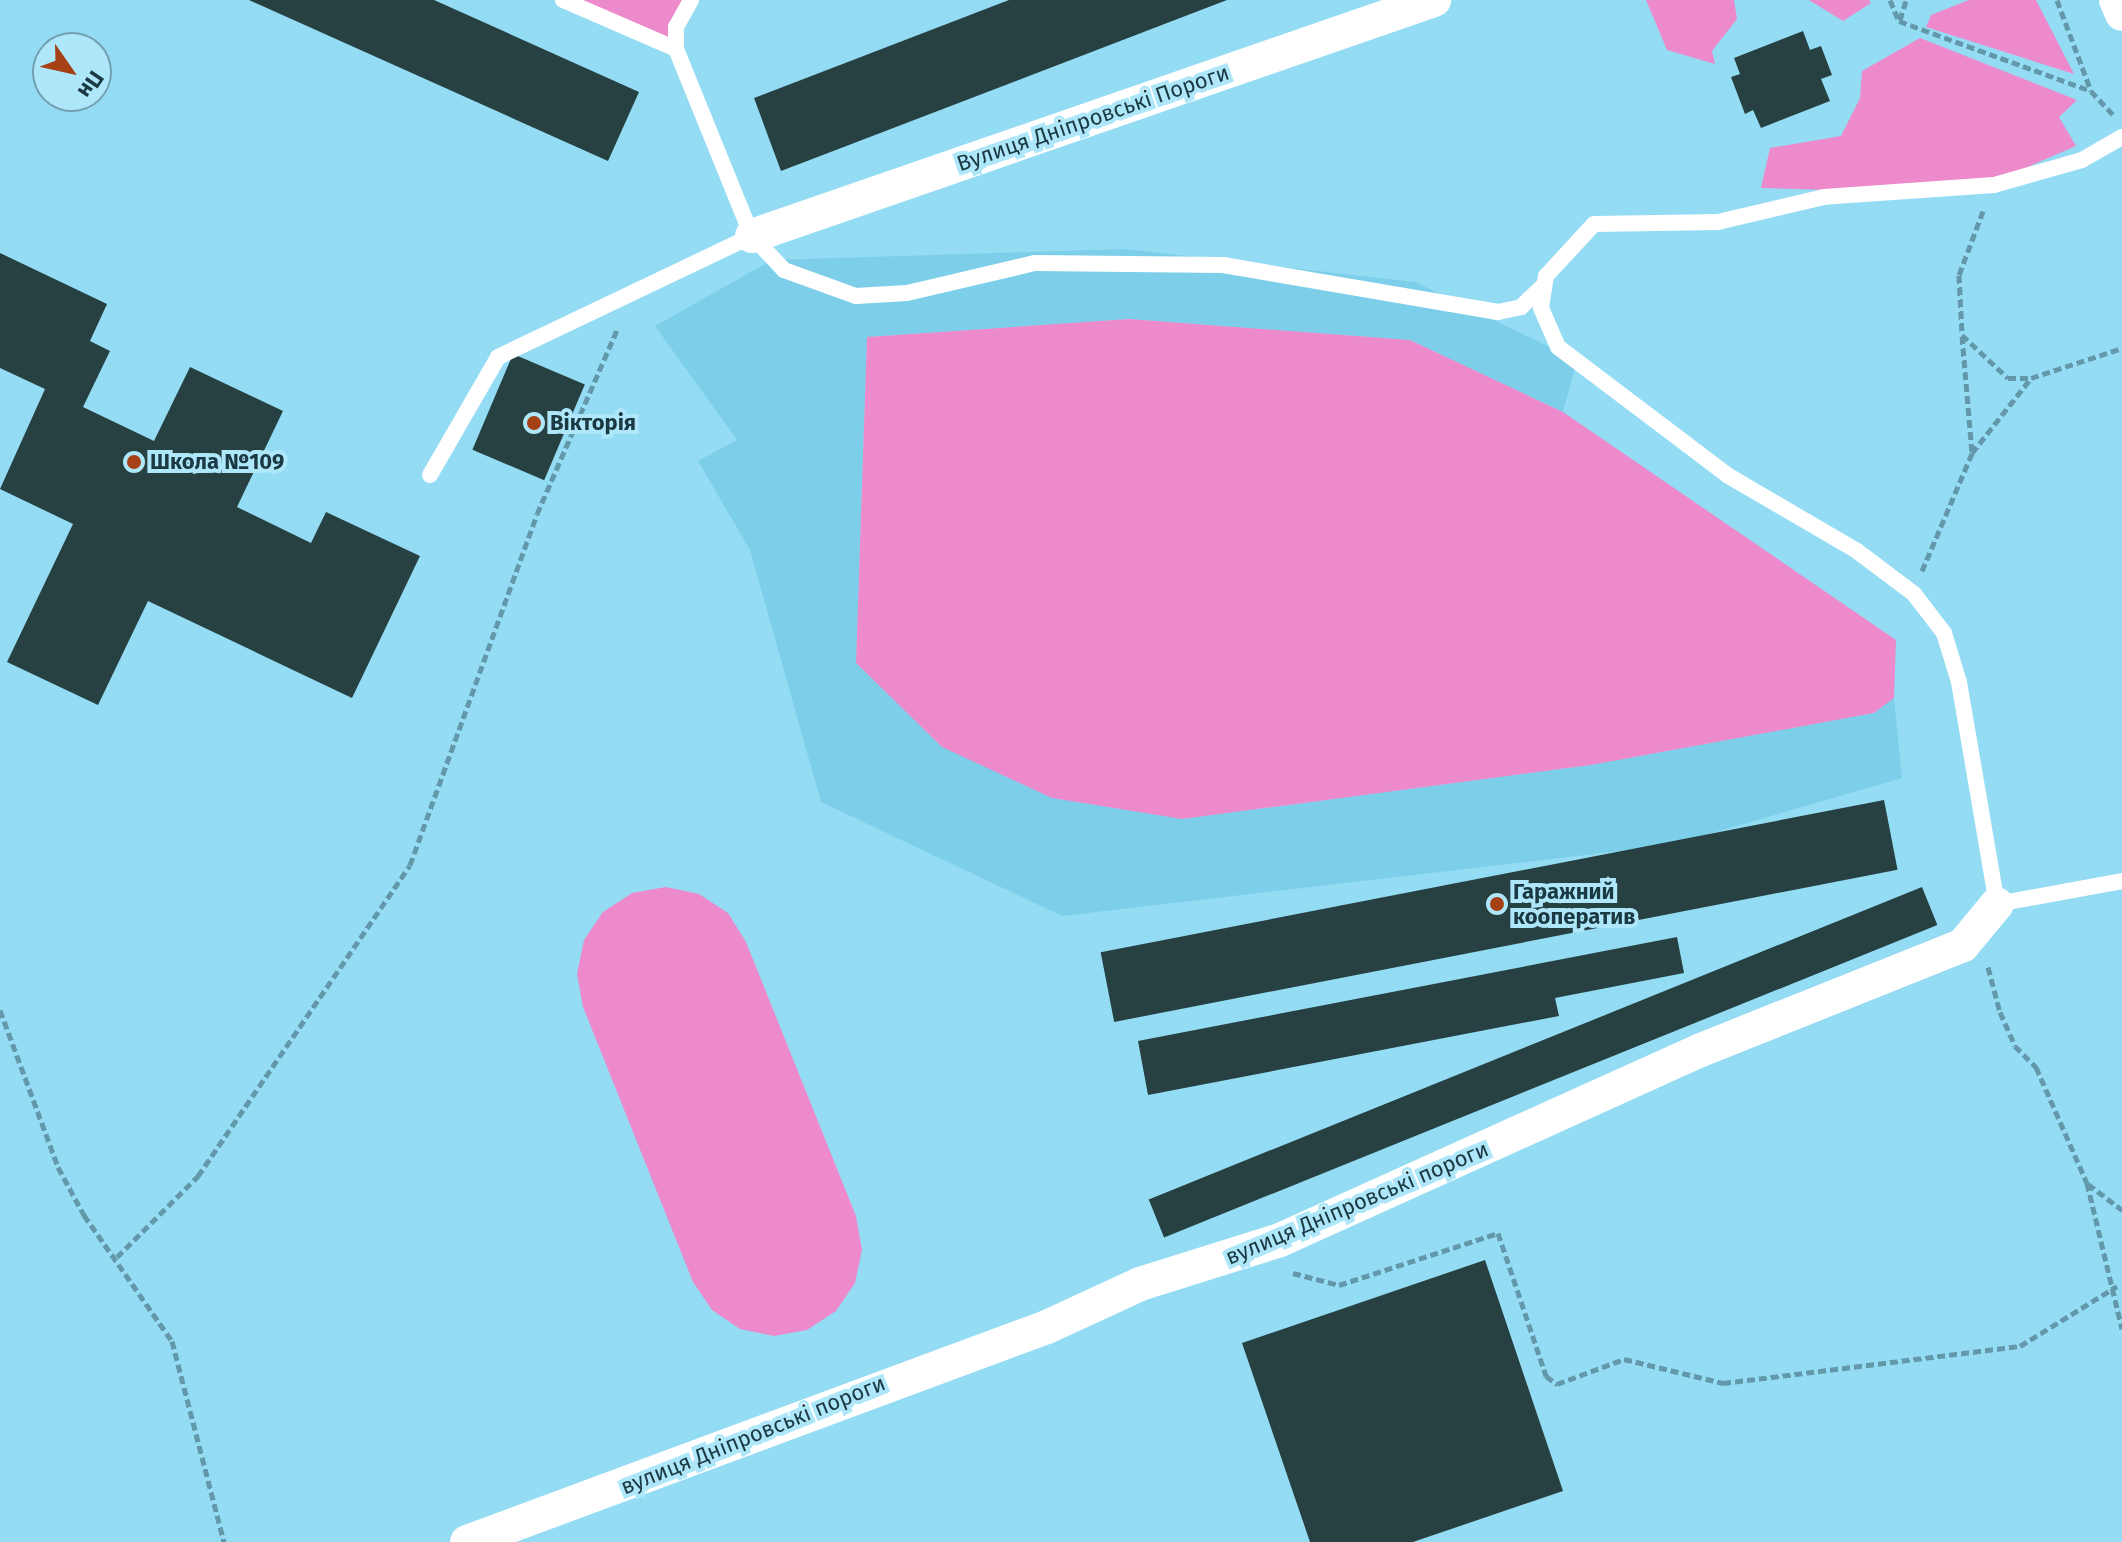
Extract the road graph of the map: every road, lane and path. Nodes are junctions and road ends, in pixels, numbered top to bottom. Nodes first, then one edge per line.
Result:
1 (563, 0) edge
2 (691, 0) edge
3 (1434, 0) edge
4 (1890, 0) edge
5 (1906, 0) edge
6 (2057, 0) edge
7 (2116, 0) edge
8 (2122, 14) edge
9 (1899, 21) junction
10 (676, 49) junction
11 (2091, 91) junction
12 (2122, 124) edge
13 (2122, 137) edge
14 (1994, 185) junction
15 (752, 236) junction
16 (1543, 286) junction
17 (633, 293) junction
18 (1962, 335) junction
19 (2122, 348) edge
20 (2031, 378) junction
21 (1972, 453) junction
22 (430, 475) dead end
23 (1914, 594) junction
24 (2122, 881) edge
25 (1997, 904) junction
26 (1963, 945) junction
27 (0, 1010) edge
28 (2087, 1183) junction
29 (2122, 1210) edge
30 (117, 1257) junction
31 (1277, 1269) dead end
32 (2117, 1286) junction
33 (2122, 1329) edge
34 (224, 1542) edge
35 (467, 1542) edge

1 - 10 lane
2 - 10 lane
3 - 15 street, Вулиця Дніпровські Пороги
4 - 9 path
5 - 9 path
6 - 11 path
7 - 8 street
9 - 11 path
10 - 15 lane
11 - 12 path
13 - 14 lane
14 - 16 lane
14 - 18 path
15 - 16 lane
15 - 17 lane
16 - 23 lane
17 - 22 lane
17 - 30 path
18 - 20 path
18 - 21 path
19 - 20 path
20 - 21 path
21 - 23 path
23 - 25 lane
24 - 25 lane
25 - 26 street, вулиця Дніпровські пороги
26 - 28 path
26 - 35 street, вулиця Дніпровські пороги
27 - 30 path
28 - 29 path
28 - 32 path
30 - 34 path
31 - 32 path
32 - 33 path

